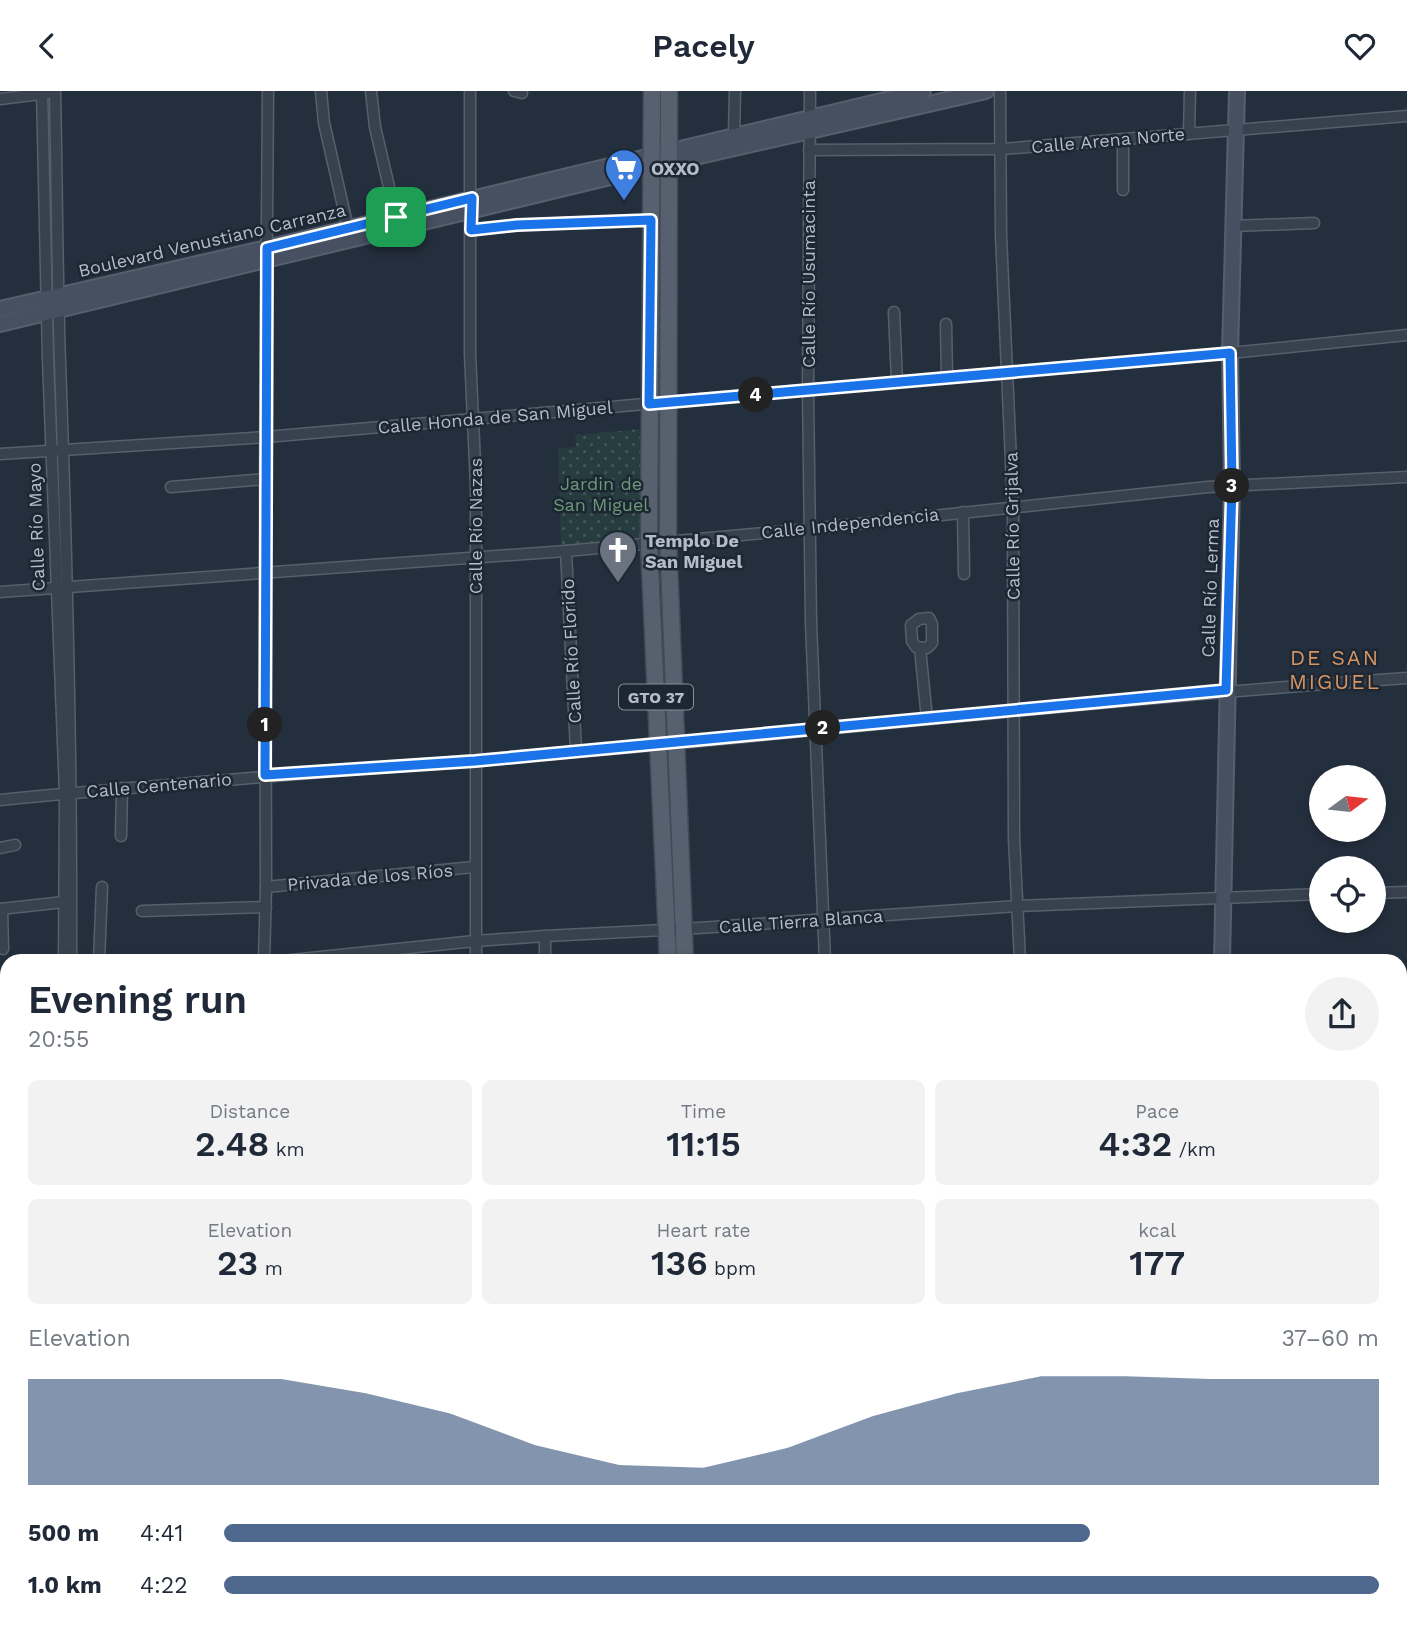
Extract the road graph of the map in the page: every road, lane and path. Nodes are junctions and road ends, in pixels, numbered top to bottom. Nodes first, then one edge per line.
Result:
1 (57, 91) edge
2 (268, 91) edge
3 (321, 91) edge
4 (371, 91) edge
5 (470, 91) edge
6 (652, 91) edge
7 (669, 91) edge
8 (735, 91) edge
9 (810, 91) edge
10 (923, 91) edge
11 (986, 91) edge
12 (1000, 91) edge
13 (1190, 91) edge
14 (1237, 91) edge
15 (42, 92) edge
16 (902, 93) edge
17 (0, 99) edge
18 (1407, 116) edge
19 (810, 126) junction
20 (1237, 130) junction
21 (1189, 134) junction
22 (734, 135) junction
23 (1123, 139) junction
24 (1002, 149) junction
25 (809, 150) junction
26 (669, 157) junction
27 (651, 161) junction
28 (1124, 190) dead end
29 (472, 205) junction
30 (396, 217) junction
31 (651, 220) junction
32 (1314, 223) dead end
33 (1233, 226) junction
34 (348, 228) junction
35 (471, 230) junction
36 (267, 254) junction
37 (53, 296) junction
38 (0, 309) edge
39 (53, 312) junction
40 (894, 312) dead end
41 (0, 324) edge
42 (946, 324) dead end
43 (1407, 335) edge
44 (1230, 353) junction
45 (60, 359) junction
46 (48, 360) junction
47 (1007, 372) junction
48 (947, 377) junction
49 (897, 381) junction
50 (808, 391) junction
51 (668, 403) junction
52 (649, 404) junction
53 (473, 419) junction
54 (266, 437) junction
55 (52, 449) junction
56 (64, 449) junction
57 (0, 454) edge
58 (1407, 477) edge
59 (265, 479) junction
60 (1232, 485) junction
61 (171, 487) dead end
62 (1013, 507) junction
63 (963, 512) junction
64 (809, 529) junction
65 (668, 540) junction
66 (649, 544) junction
67 (566, 551) junction
68 (476, 558) junction
69 (265, 573) junction
70 (964, 575) dead end
71 (62, 588) junction
72 (0, 592) edge
73 (920, 649) dead end
74 (1407, 678) edge
75 (1226, 690) junction
76 (1014, 710) junction
77 (927, 719) junction
78 (816, 729) junction
79 (676, 743) junction
80 (658, 744) junction
81 (576, 751) junction
82 (475, 761) junction
83 (265, 775) junction
84 (122, 788) junction
85 (68, 793) junction
86 (0, 800) edge
87 (121, 836) dead end
88 (15, 845) dead end
89 (0, 848) edge
90 (474, 867) junction
91 (102, 887) dead end
92 (266, 887) junction
93 (1407, 892) edge
94 (1386, 893) edge
95 (1309, 894) edge
96 (1223, 897) junction
97 (64, 902) junction
98 (1018, 906) junction
99 (266, 908) junction
100 (1, 909) edge
101 (142, 911) dead end
102 (824, 919) junction
103 (676, 929) junction
104 (545, 936) junction
105 (475, 940) junction
106 (3, 949) dead end
107 (64, 954) edge
108 (71, 954) edge
109 (99, 954) edge
110 (264, 954) edge
111 (394, 954) edge
112 (475, 954) edge
113 (545, 954) edge
114 (670, 954) edge
115 (683, 954) edge
116 (825, 954) edge
117 (1020, 954) edge
118 (1222, 954) edge

1 - 15 street
1 - 37 street, Calle Río Mayo
2 - 36 street
3 - 34 street
4 - 30 street
5 - 29 street, Calle Río Nazas
6 - 27 main road, GTO 37
7 - 26 main road, GTO 37
8 - 22 street
9 - 19 street, Calle Río Usumacinta
10 - 16 main road, Boulevard Venustiano Carranza
11 - 19 main road, Boulevard Venustiano Carranza
12 - 24 street, Calle Río Grijalva
13 - 21 street
14 - 20 main road, Calle Río Lerma
15 - 17 street
15 - 37 street, Calle Río Mayo
16 - 19 main road, Boulevard Venustiano Carranza
18 - 20 street, Calle Arena Norte
19 - 22 main road, Boulevard Venustiano Carranza
19 - 25 street, Calle Río Usumacinta
19 - 26 main road, Boulevard Venustiano Carranza
20 - 21 street, Calle Arena Norte
20 - 33 main road, Calle Río Lerma
21 - 23 street, Calle Arena Norte
22 - 26 main road, Boulevard Venustiano Carranza
23 - 24 street, Calle Arena Norte
23 - 28 street
24 - 25 street, Calle Arena Norte
24 - 47 street, Calle Río Grijalva
25 - 50 street, Calle Río Usumacinta
26 - 27 main road, Boulevard Venustiano Carranza
26 - 51 main road, GTO 37
27 - 29 main road, Boulevard Venustiano Carranza
27 - 31 main road, GTO 37
29 - 30 main road, Boulevard Venustiano Carranza
29 - 35 street, Calle Río Nazas
29 - 36 main road, Boulevard Venustiano Carranza
30 - 34 main road, Boulevard Venustiano Carranza
31 - 35 street
31 - 52 main road, GTO 37
32 - 33 street
33 - 44 main road, Calle Río Lerma
34 - 36 main road, Boulevard Venustiano Carranza
35 - 53 street, Calle Río Nazas
36 - 37 main road, Boulevard Venustiano Carranza
36 - 39 main road, Boulevard Venustiano Carranza
36 - 54 street
37 - 38 main road, Boulevard Venustiano Carranza
37 - 39 street, Calle Río Mayo
39 - 41 main road, Boulevard Venustiano Carranza
39 - 45 street, Calle Río Mayo
39 - 46 street, Calle Río Mayo
40 - 49 street
42 - 48 street
43 - 44 street, Calle Honda de San Miguel
44 - 47 street, Calle Honda de San Miguel
44 - 60 main road, Calle Río Lerma
45 - 46 street
45 - 56 street, Calle Río Mayo
46 - 55 street, Calle Río Mayo
47 - 48 street, Calle Honda de San Miguel
47 - 62 street, Calle Río Grijalva
48 - 49 street, Calle Honda de San Miguel
49 - 50 street, Calle Honda de San Miguel
50 - 51 street, Calle Honda de San Miguel
50 - 64 street, Calle Río Usumacinta
51 - 52 street, Calle Honda de San Miguel
51 - 65 main road, GTO 37
52 - 53 street, Calle Honda de San Miguel
52 - 66 main road, GTO 37
53 - 54 street, Calle Honda de San Miguel
53 - 68 street, Calle Río Nazas
54 - 56 street, Calle Honda de San Miguel
54 - 59 street
55 - 56 street, Calle Honda de San Miguel
55 - 57 street, Calle Honda de San Miguel
55 - 71 street, Calle Río Mayo
56 - 71 street, Calle Río Mayo
58 - 60 street, Calle Independencia
59 - 61 street
59 - 69 street
60 - 62 street, Calle Independencia
60 - 75 main road, Calle Río Lerma
62 - 63 street, Calle Independencia
62 - 76 street, Calle Río Grijalva
63 - 64 street, Calle Independencia
63 - 70 street
64 - 65 street, Calle Independencia
64 - 78 street, Calle Río Usumacinta
65 - 66 street, Calle Independencia
65 - 79 main road, GTO 37
66 - 67 street, Calle Independencia
66 - 80 main road, GTO 37
67 - 68 street, Calle Independencia
67 - 81 street, Calle Río Florido
68 - 69 street, Calle Independencia
68 - 82 street, Calle Río Nazas
69 - 71 street, Calle Independencia
69 - 83 street
71 - 72 street, Calle Independencia
71 - 85 street, Calle Río Mayo
73 - 77 street
74 - 75 street, Calle Centenario
75 - 76 street, Calle Centenario
75 - 96 main road, Calle Río Lerma
76 - 77 street, Calle Centenario
76 - 98 street, Calle Río Grijalva
77 - 78 street, Calle Centenario
78 - 79 street, Calle Centenario
78 - 102 street, Calle Río Usumacinta
79 - 80 street, Calle Centenario
79 - 103 main road, GTO 37
80 - 81 street, Calle Centenario
80 - 103 main road, GTO 37
81 - 82 street, Calle Centenario
82 - 83 street, Calle Centenario
82 - 90 street, Calle Río Nazas
83 - 84 street, Calle Centenario
83 - 92 street
84 - 85 street, Calle Centenario
84 - 87 street
85 - 86 street, Calle Centenario
85 - 97 street, Calle Río Mayo
85 - 108 street, Calle Río Mayo
88 - 89 street
90 - 92 street, Privada de los Ríos
90 - 105 street, Calle Río Nazas
91 - 109 street
92 - 99 street
93 - 94 street
95 - 96 street, Calle Tierra Blanca
96 - 98 street, Calle Tierra Blanca
96 - 118 main road, Calle Río Lerma
97 - 100 street
97 - 107 street, Calle Río Mayo
98 - 102 street, Calle Tierra Blanca
98 - 117 street, Calle Río Grijalva
99 - 101 street
99 - 110 street
100 - 106 street
102 - 103 street, Calle Tierra Blanca
102 - 116 street, Calle Río Usumacinta
103 - 104 street, Calle Tierra Blanca
103 - 114 main road, GTO 37
103 - 115 main road, GTO 37
104 - 105 street, Calle Tierra Blanca
104 - 113 street
105 - 111 street, Calle Tierra Blanca
105 - 112 street, Calle Río Nazas

